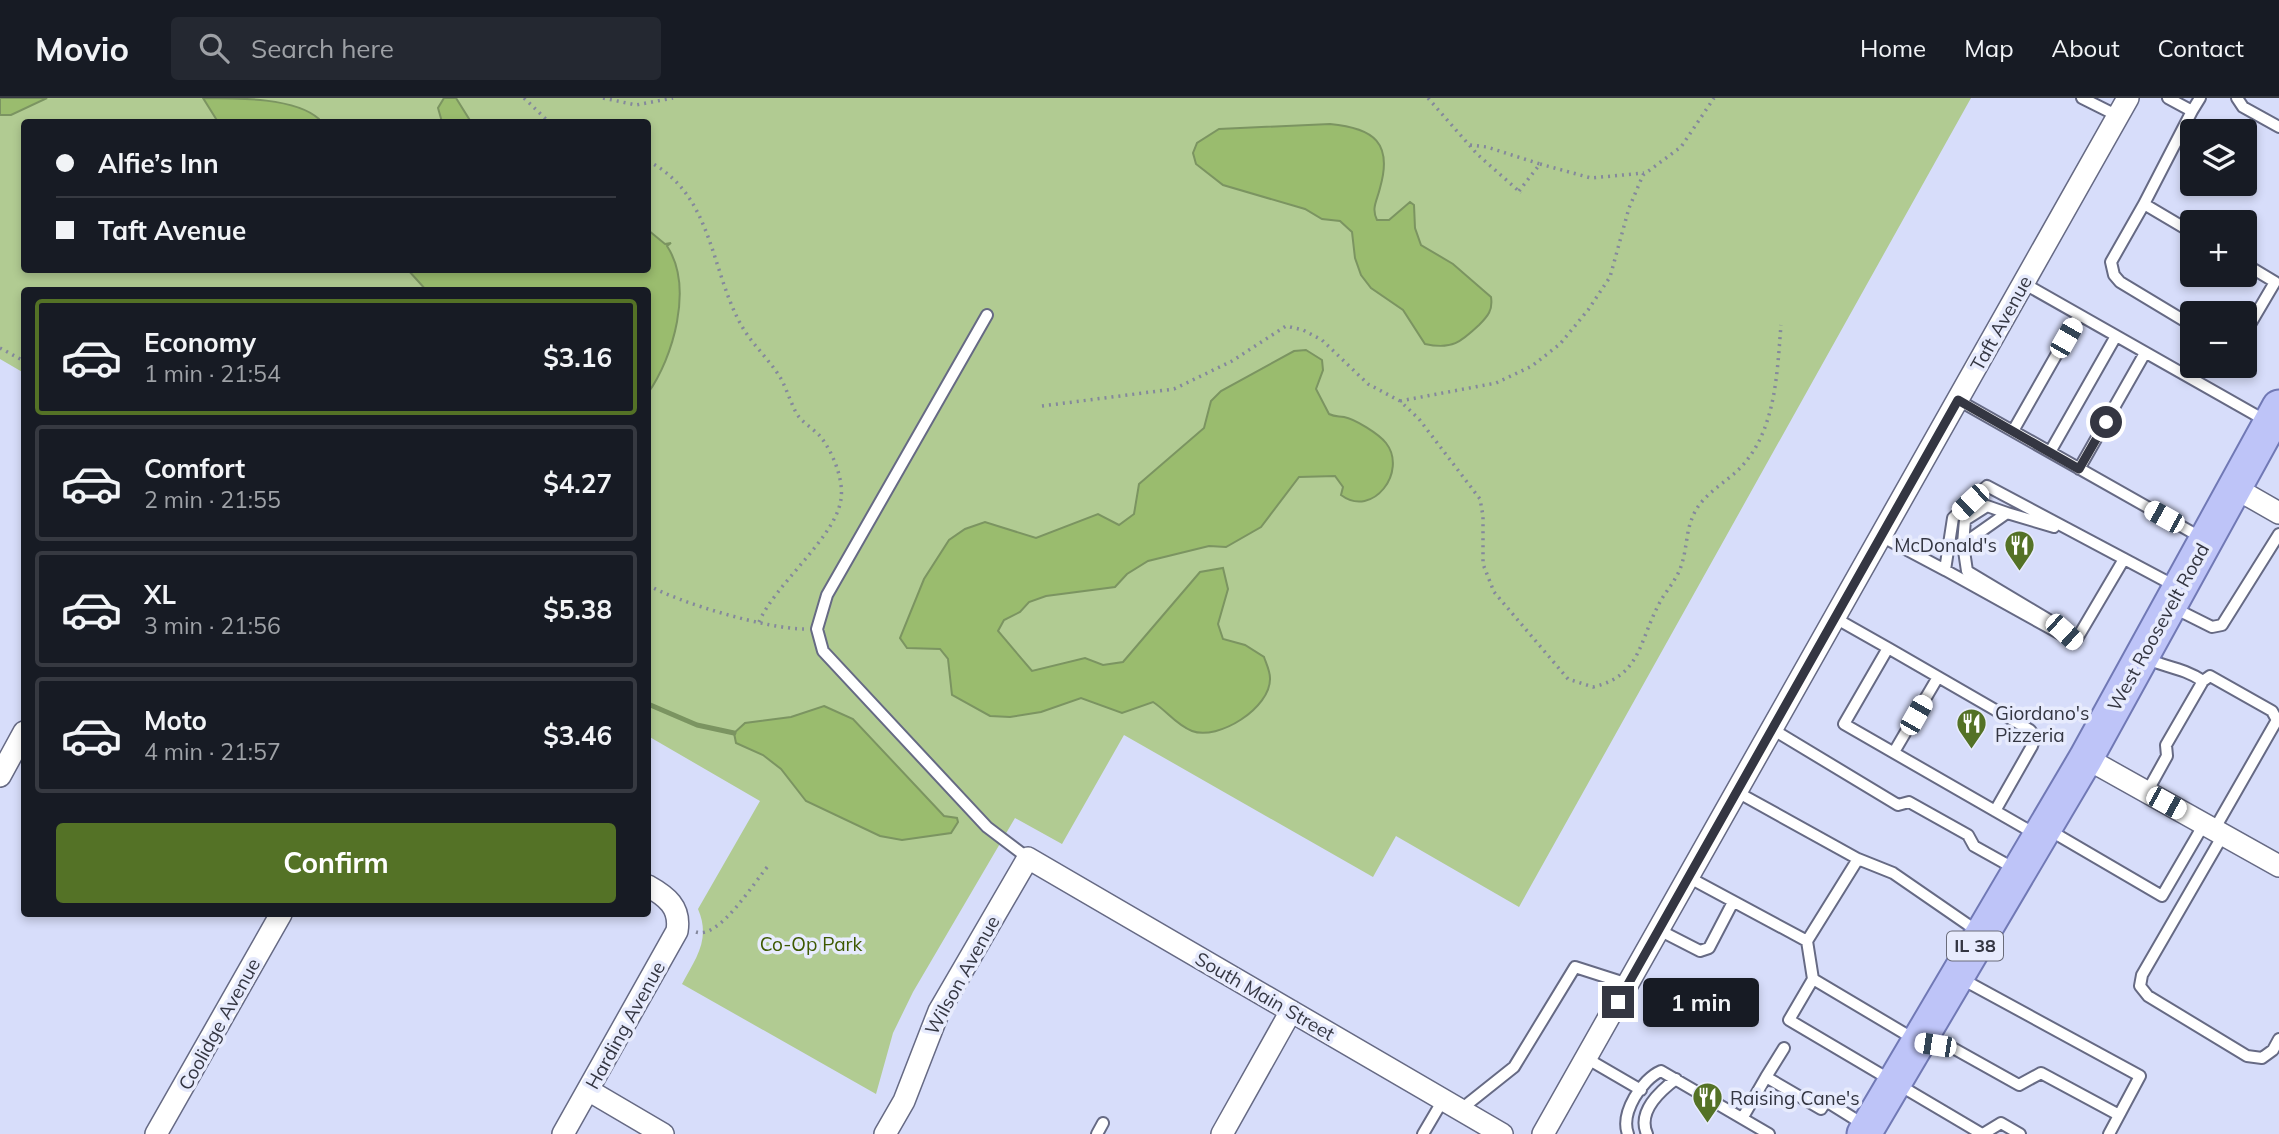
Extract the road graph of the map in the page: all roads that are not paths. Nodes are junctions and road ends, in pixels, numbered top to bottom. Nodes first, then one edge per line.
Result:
1 (2082, 98) edge
2 (2168, 98) edge
3 (2200, 98) edge
4 (2237, 98) edge
5 (2123, 107) edge
6 (2192, 111) junction
7 (2279, 127) edge
8 (2144, 204) junction
9 (2180, 225) edge
10 (2257, 270) edge
11 (2278, 280) edge
12 (2023, 283) junction
13 (987, 314) dead end
14 (2257, 314) edge
15 (2079, 315) junction
16 (2180, 318) edge
17 (2116, 336) junction
18 (2145, 353) junction
19 (1958, 400) junction
20 (2275, 415) edge
21 (2013, 431) junction
22 (2050, 452) junction
23 (2079, 469) junction
24 (2235, 488) junction
25 (2007, 513) junction
26 (2279, 513) edge
27 (2077, 534) junction
28 (2279, 534) edge
29 (1881, 536) junction
30 (2206, 540) junction
31 (1963, 544) junction
32 (2124, 559) junction
33 (1945, 570) junction
34 (2175, 597) junction
35 (1835, 618) junction
36 (2075, 642) junction
37 (1888, 648) junction
38 (2142, 657) junction
39 (1938, 677) junction
40 (2203, 681) junction
41 (1772, 729) junction
42 (21, 738) edge
43 (1894, 752) junction
44 (2086, 758) junction
45 (0, 776) edge
46 (1737, 792) junction
47 (2147, 792) junction
48 (1995, 811) junction
49 (2214, 830) junction
50 (2042, 832) junction
51 (1028, 858) junction
52 (1857, 859) junction
53 (2279, 866) edge
54 (2019, 872) junction
55 (1688, 877) junction
56 (651, 888) edge
57 (1733, 902) junction
58 (279, 917) edge
59 (1658, 930) junction
60 (1982, 934) junction
61 (1807, 941) junction
62 (1957, 977) junction
63 (1813, 979) junction
64 (1628, 984) junction
65 (1292, 1011) junction
66 (2279, 1039) edge
67 (1919, 1042) junction
68 (1784, 1048) dead end
69 (1586, 1058) junction
70 (1766, 1077) junction
71 (1676, 1079) junction
72 (1896, 1082) junction
73 (588, 1090) junction
74 (1641, 1090) junction
75 (1451, 1105) junction
76 (2119, 1115) junction
77 (1743, 1118) junction
78 (1103, 1123) dead end
79 (1871, 1129) edge
80 (156, 1134) edge
81 (563, 1134) edge
82 (663, 1134) edge
83 (885, 1134) edge
84 (1097, 1134) edge
85 (1222, 1134) edge
86 (1423, 1134) edge
87 (1502, 1134) edge
88 (1543, 1134) edge
89 (1629, 1134) edge
90 (1647, 1134) edge
91 (1769, 1134) edge
92 (1982, 1134) edge
93 (2020, 1134) edge
94 (2109, 1134) edge

1 - 5 lane
2 - 6 lane
3 - 6 lane
4 - 7 lane
5 - 12 street, Taft Avenue
6 - 8 lane
8 - 9 lane
8 - 16 lane
10 - 11 lane
11 - 14 lane
12 - 15 lane
12 - 19 street, Taft Avenue
13 - 51 lane
15 - 17 lane
15 - 21 lane
17 - 18 lane
17 - 22 lane
18 - 20 lane
18 - 23 lane
19 - 21 lane
19 - 29 street, Taft Avenue
20 - 24 main road, West Roosevelt Road / IL 38
21 - 22 lane
22 - 23 lane
23 - 30 lane
24 - 26 street
24 - 30 main road, West Roosevelt Road / IL 38
25 - 27 lane
25 - 31 lane
25 - 31 lane
27 - 32 lane
27 - 33 lane
28 - 34 lane
29 - 33 lane
29 - 35 street, Taft Avenue
30 - 34 main road, West Roosevelt Road / IL 38
31 - 36 lane
32 - 34 lane
32 - 36 lane
33 - 36 lane
34 - 38 main road, West Roosevelt Road / IL 38
35 - 37 lane
35 - 41 street, Taft Avenue
37 - 39 lane
37 - 43 lane
38 - 40 lane
38 - 44 main road, West Roosevelt Road / IL 38
39 - 43 lane
39 - 48 lane
40 - 47 lane
40 - 49 lane
41 - 46 street, Taft Avenue
41 - 54 lane
42 - 45 street
43 - 48 lane
44 - 47 street
44 - 50 main road, West Roosevelt Road / IL 38
46 - 52 lane
46 - 55 street, Taft Avenue
47 - 49 street
48 - 50 lane
49 - 50 lane
49 - 53 street
49 - 66 lane
50 - 54 main road, West Roosevelt Road / IL 38
51 - 65 street, South Main Street
51 - 83 street, Wilson Avenue
52 - 60 lane
52 - 61 lane
54 - 60 main road, West Roosevelt Road / IL 38
55 - 57 lane
55 - 59 street, Taft Avenue
56 - 73 street, Harding Avenue
57 - 59 lane
57 - 61 lane
58 - 80 street, Coolidge Avenue
59 - 64 street, Taft Avenue
60 - 62 main road, West Roosevelt Road / IL 38
61 - 63 lane
62 - 67 main road, West Roosevelt Road / IL 38
62 - 76 lane
63 - 67 lane
63 - 72 lane
64 - 69 street, Taft Avenue
64 - 75 lane
65 - 75 street, South Main Street
65 - 85 street
67 - 72 main road, West Roosevelt Road / IL 38
67 - 76 lane
68 - 70 lane
69 - 74 lane
69 - 88 street, Taft Avenue
70 - 77 lane
70 - 79 lane
71 - 74 lane
71 - 77 lane
71 - 90 lane
72 - 79 main road, West Roosevelt Road / IL 38
72 - 92 lane
73 - 81 street, Harding Avenue
73 - 82 street
74 - 89 lane
75 - 86 lane
75 - 87 street, South Main Street
76 - 94 lane
77 - 91 lane
78 - 84 lane
92 - 93 lane

